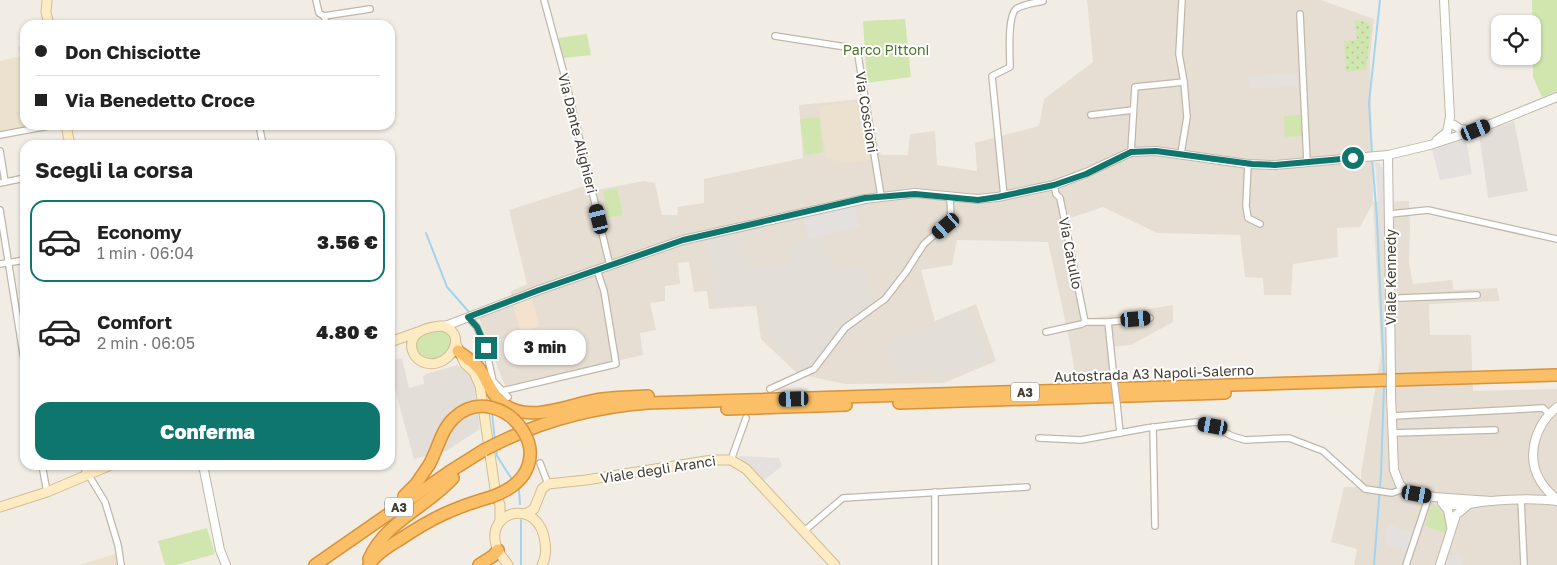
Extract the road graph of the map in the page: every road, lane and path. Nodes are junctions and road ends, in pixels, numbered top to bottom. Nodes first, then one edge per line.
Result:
1 (316, 0) edge
2 (544, 0) edge
3 (1182, 0) edge
4 (1444, 0) edge
5 (46, 1) edge
6 (1043, 1) edge
7 (370, 9) dead end
8 (1300, 14) dead end
9 (324, 16) junction
10 (48, 20) edge
11 (325, 20) edge
12 (775, 36) dead end
13 (1184, 82) junction
14 (1557, 97) edge
15 (1133, 110) junction
16 (1091, 114) dead end
17 (1451, 124) junction
18 (27, 130) edge
19 (1476, 130) junction
20 (0, 135) edge
21 (1453, 138) junction
22 (1430, 145) junction
23 (0, 151) edge
24 (1131, 152) junction
25 (1181, 154) junction
26 (1378, 156) junction
27 (1307, 162) junction
28 (1248, 164) junction
29 (20, 179) edge
30 (3, 182) edge
31 (1054, 185) junction
32 (881, 196) junction
33 (1004, 196) junction
34 (950, 197) junction
35 (0, 210) edge
36 (1390, 214) junction
37 (1260, 224) dead end
38 (1557, 239) edge
39 (20, 261) edge
40 (9, 262) junction
41 (0, 264) edge
42 (610, 266) junction
43 (597, 270) junction
44 (1477, 294) dead end
45 (1400, 298) dead end
46 (465, 318) junction
47 (1150, 318) dead end
48 (1085, 322) junction
49 (1108, 322) junction
50 (440, 326) junction
51 (420, 331) junction
52 (1046, 332) dead end
53 (20, 334) edge
54 (395, 341) edge
55 (395, 344) edge
56 (456, 344) junction
57 (412, 350) junction
58 (445, 360) junction
59 (465, 364) junction
60 (1557, 375) edge
61 (1557, 383) edge
62 (502, 391) junction
63 (774, 394) junction
64 (508, 396) dead end
65 (1557, 407) edge
66 (1549, 414) junction
67 (1392, 416) junction
68 (746, 418) dead end
69 (1152, 427) junction
70 (1495, 430) dead end
71 (1120, 433) junction
72 (1392, 433) junction
73 (1039, 438) dead end
74 (499, 447) junction
75 (485, 454) junction
76 (731, 460) junction
77 (540, 463) dead end
78 (43, 470) edge
79 (86, 470) edge
80 (99, 470) edge
81 (204, 470) edge
82 (87, 475) junction
83 (453, 478) junction
84 (548, 484) junction
85 (1027, 487) dead end
86 (1404, 489) junction
87 (47, 492) junction
88 (935, 492) junction
89 (1431, 497) junction
90 (1521, 499) junction
91 (1557, 500) edge
92 (495, 501) junction
93 (538, 501) junction
94 (1471, 501) junction
95 (1448, 505) junction
96 (0, 507) edge
97 (513, 514) junction
98 (525, 514) junction
99 (1456, 515) junction
100 (500, 521) junction
101 (540, 525) junction
102 (1155, 526) dead end
103 (1451, 531) junction
104 (803, 532) junction
105 (338, 549) junction
106 (498, 550) junction
107 (121, 565) edge
108 (226, 565) edge
109 (315, 565) edge
110 (328, 565) edge
111 (368, 565) edge
112 (479, 565) edge
113 (508, 565) edge
114 (542, 565) edge
115 (835, 565) edge
116 (935, 565) edge
117 (1406, 565) edge
118 (1440, 565) edge
119 (1524, 565) edge

1 - 9 street
2 - 42 street, Via Dante Alighieri
3 - 13 street
4 - 17 street
5 - 10 main road
6 - 33 street
7 - 9 street
8 - 27 street
9 - 11 street
12 - 32 street, Via Coscioni
13 - 15 street
13 - 25 street
14 - 19 street
15 - 16 street
15 - 24 street
17 - 19 street
17 - 21 street
17 - 22 street
18 - 20 street
19 - 21 street
21 - 22 street
22 - 26 street
23 - 30 street
24 - 25 street
24 - 31 street
25 - 28 street
26 - 27 street
26 - 36 street, Viale Kennedy
27 - 28 street
28 - 37 street
29 - 30 street
31 - 33 street
31 - 48 street, Via Catullo
32 - 34 street
32 - 42 street
33 - 34 street
34 - 63 street
35 - 40 street
36 - 38 street
36 - 67 street, Viale Kennedy, bridge
39 - 40 street
40 - 41 street
40 - 53 street
42 - 43 street
43 - 46 street
43 - 62 street
44 - 45 street
46 - 50 street
46 - 56 street
46 - 62 street
47 - 49 street
48 - 49 street
48 - 52 street
49 - 71 street, bridge
50 - 51 main road
50 - 56 main road
51 - 54 main road
51 - 57 main road
55 - 57 main road
56 - 58 main road
56 - 59 main road
56 - 63 highway
57 - 58 main road
58 - 59 main road
59 - 92 main road
60 - 63 highway, Autostrada A3 Napoli-Salerno / A3
61 - 74 highway, Autostrada A3 Napoli-Salerno / A3
62 - 64 street
63 - 74 highway, Autostrada A3 Napoli-Salerno / A3
65 - 66 street
66 - 67 street
66 - 91 street
67 - 72 street
68 - 76 street
69 - 71 street
69 - 86 street
69 - 102 street
70 - 72 street
71 - 73 street
72 - 86 street
74 - 75 highway, Autostrada A3 Napoli-Salerno / A3
75 - 83 highway, Autostrada A3 Napoli-Salerno / A3
75 - 105 highway, Autostrada A3 Napoli-Salerno / A3
76 - 84 main road, Viale degli Aranci
76 - 104 main road, Viale degli Aranci
77 - 84 street
78 - 87 street
79 - 82 street
80 - 82 main road
81 - 108 street
82 - 87 main road
82 - 107 street
83 - 110 highway, Autostrada A3 Napoli-Salerno / A3
83 - 111 highway
84 - 93 main road
85 - 88 street
86 - 89 street
87 - 96 main road
88 - 104 street
88 - 116 street
89 - 95 street
89 - 117 street
90 - 91 street
90 - 94 street
90 - 119 street
92 - 97 main road
92 - 100 main road
92 - 105 highway, bridge
92 - 111 highway
93 - 98 main road
93 - 101 main road
94 - 95 street
94 - 99 street
95 - 99 street
95 - 103 street
97 - 98 main road
97 - 100 main road
98 - 101 main road
99 - 103 street
100 - 106 main road
101 - 114 main road
103 - 118 street
104 - 115 main road, Viale degli Aranci
105 - 109 highway, Autostrada A3 Napoli-Salerno / A3
106 - 112 highway
106 - 113 main road

